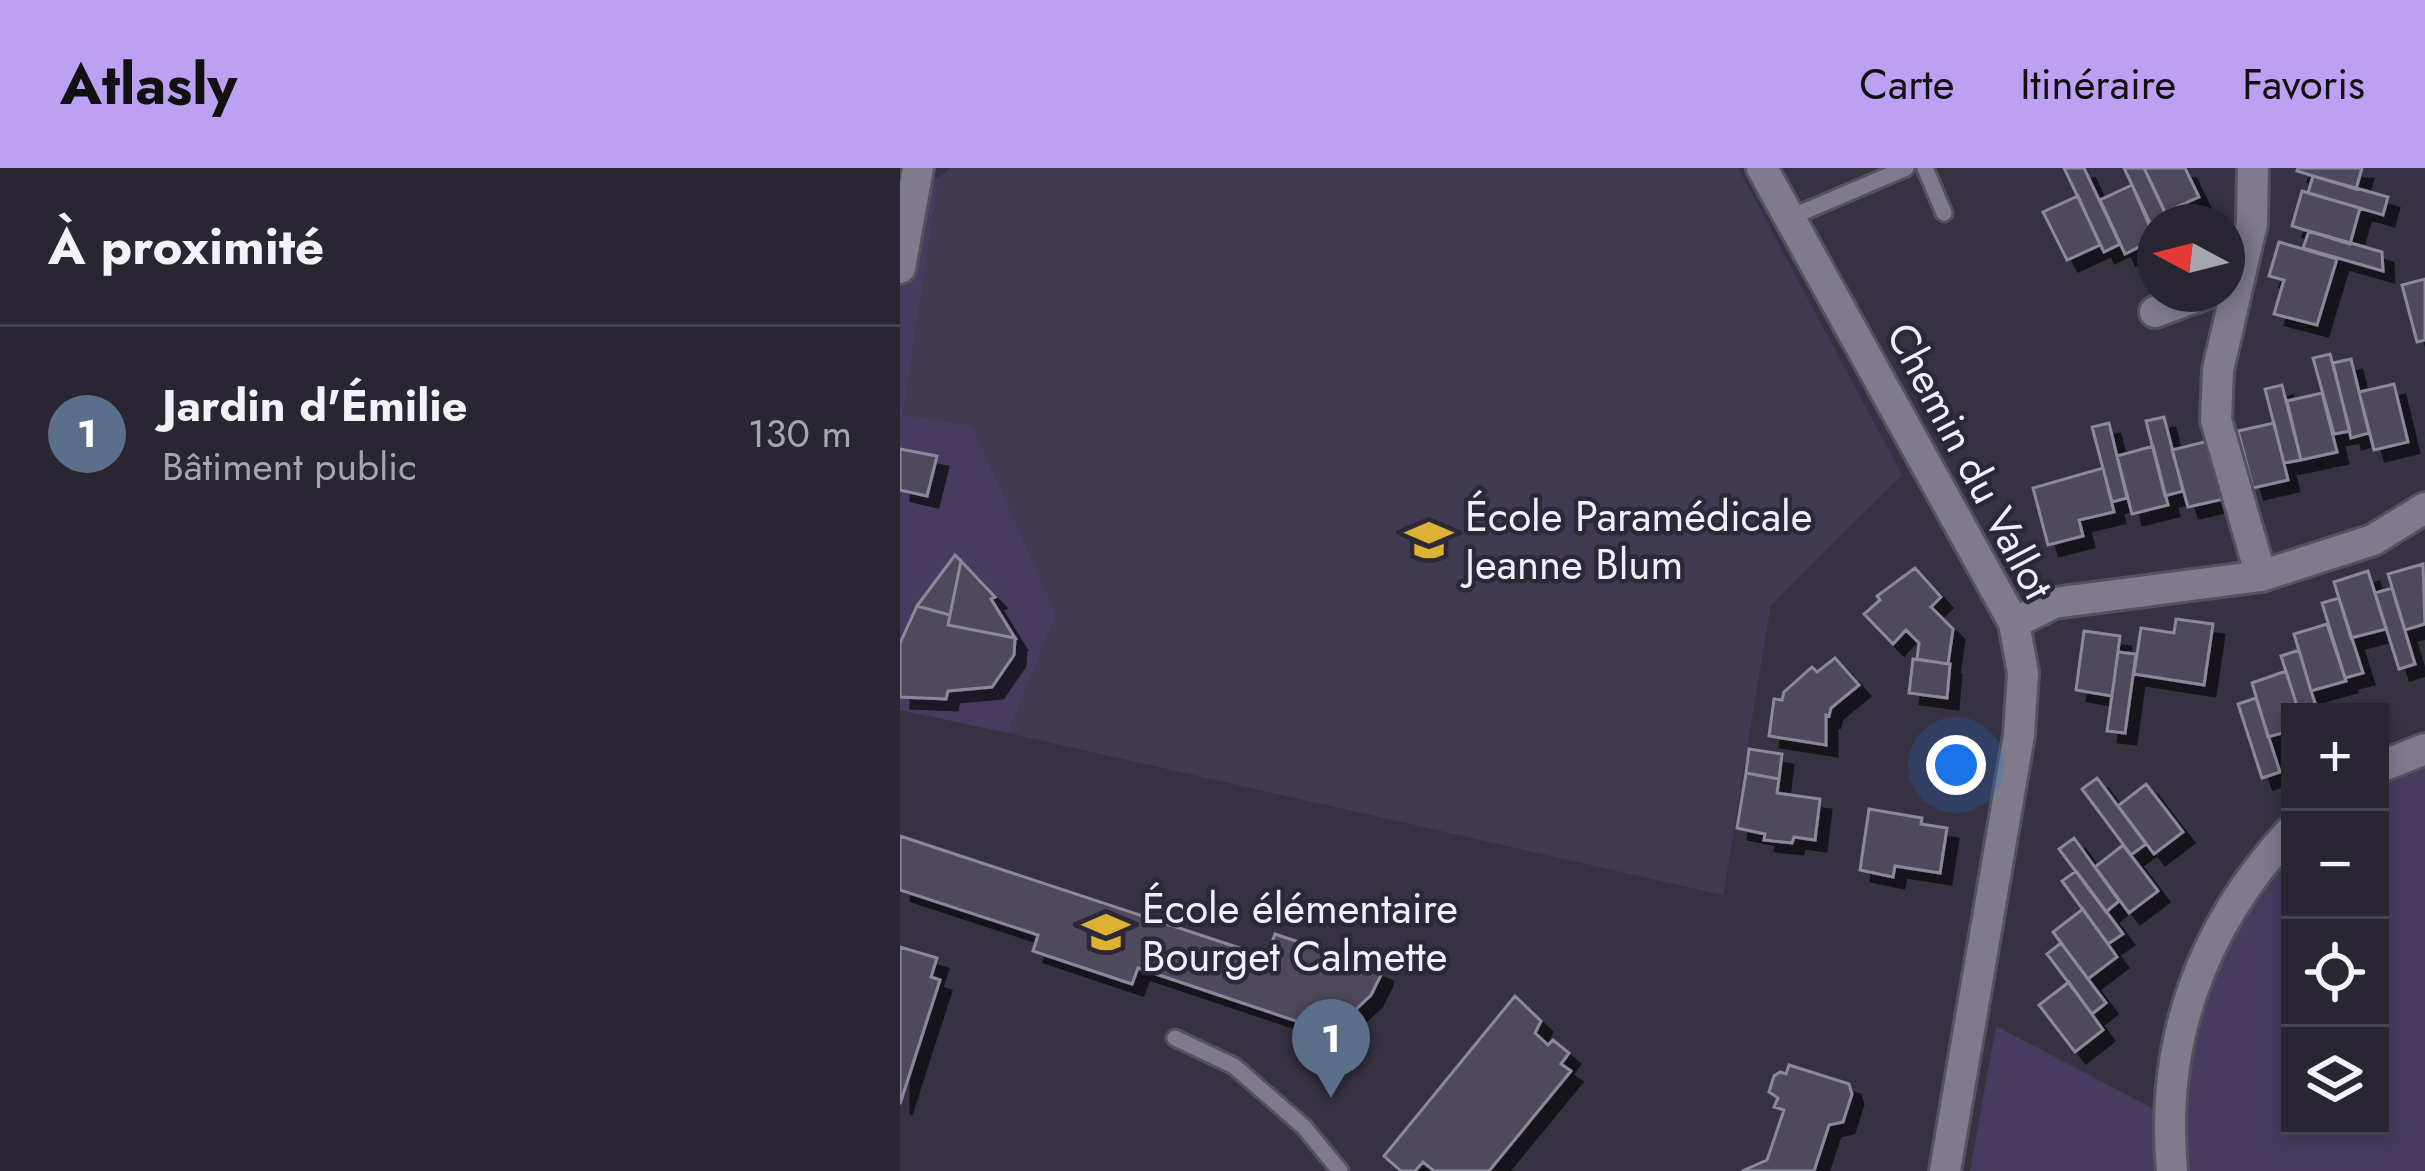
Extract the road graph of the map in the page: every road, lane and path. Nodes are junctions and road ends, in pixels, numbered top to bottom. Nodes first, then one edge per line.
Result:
1 (918, 168) edge
2 (1762, 168) edge
3 (1906, 168) edge
4 (1925, 168) edge
5 (2253, 168) edge
6 (1944, 213) dead end
7 (1789, 218) junction
8 (2245, 242) edge
9 (900, 268) edge
10 (2223, 312) edge
11 (2425, 508) edge
12 (2261, 576) junction
13 (2014, 623) junction
14 (2425, 749) edge
15 (2389, 763) edge
16 (2281, 842) edge
17 (1175, 1038) dead end
18 (1340, 1171) edge
19 (1945, 1171) edge
20 (2172, 1171) edge

1 - 9 street
2 - 7 street, Chemin du Vallot
3 - 7 lane
4 - 6 lane
5 - 8 street
7 - 13 street, Chemin du Vallot
10 - 12 street
11 - 12 street
12 - 13 street
13 - 19 street, Chemin du Vallot
14 - 15 street
16 - 20 street
17 - 18 lane

